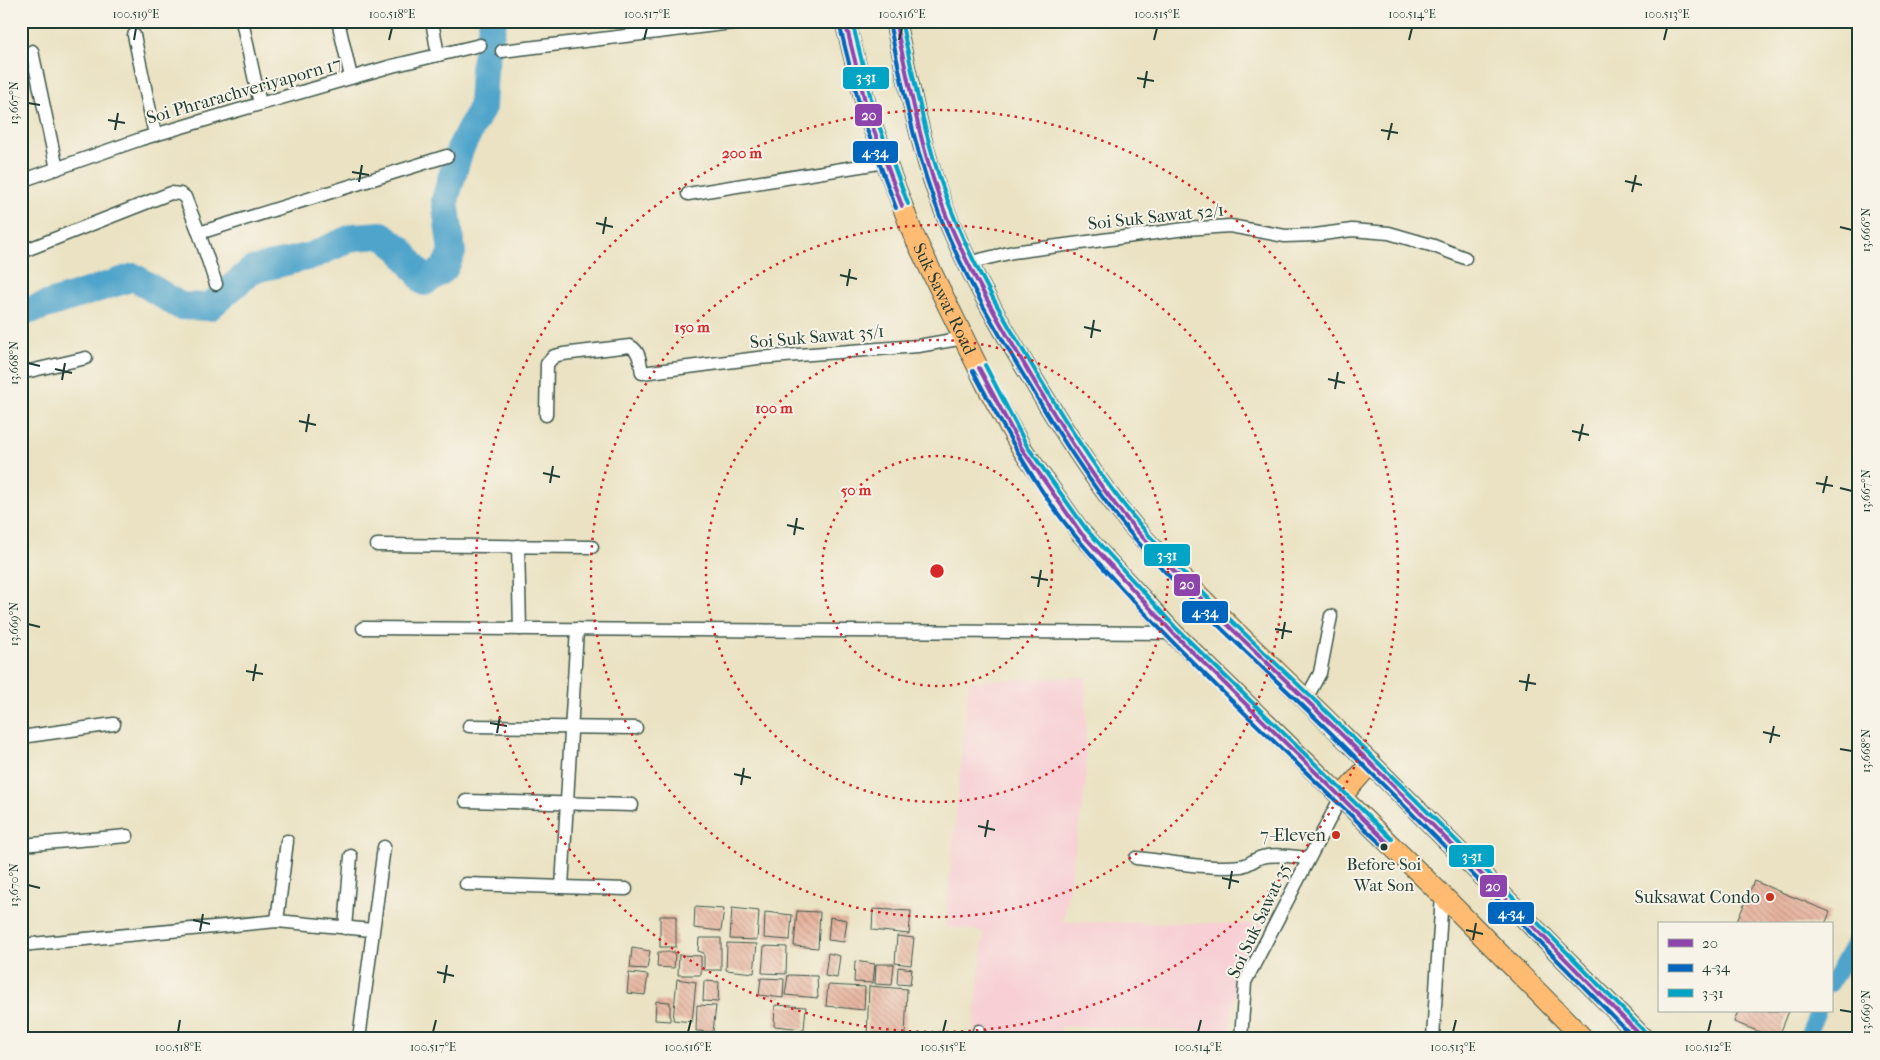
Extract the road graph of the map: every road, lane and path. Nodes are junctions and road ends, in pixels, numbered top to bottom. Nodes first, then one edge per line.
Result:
1 (242, 21) edge
2 (338, 21) edge
3 (432, 21) edge
4 (748, 21) edge
5 (845, 21) edge
6 (895, 21) edge
7 (134, 35) dead end
8 (480, 46) dead end
9 (32, 51) dead end
10 (502, 51) dead end
11 (438, 55) junction
12 (350, 77) junction
13 (260, 104) junction
14 (155, 135) junction
15 (447, 156) dead end
16 (885, 162) junction
17 (57, 169) junction
18 (21, 181) edge
19 (688, 194) dead end
20 (199, 233) junction
21 (21, 252) edge
22 (1465, 258) dead end
23 (967, 263) junction
24 (216, 284) dead end
25 (964, 338) junction
26 (86, 358) dead end
27 (21, 373) edge
28 (546, 415) dead end
29 (378, 545) dead end
30 (518, 546) junction
31 (592, 546) dead end
32 (1331, 616) dead end
33 (363, 628) dead end
34 (520, 629) junction
35 (577, 629) junction
36 (1173, 633) junction
37 (1306, 699) junction
38 (114, 724) dead end
39 (469, 726) dead end
40 (571, 727) junction
41 (636, 728) dead end
42 (21, 737) edge
43 (1371, 764) junction
44 (1341, 797) junction
45 (466, 801) dead end
46 (567, 804) junction
47 (632, 805) dead end
48 (127, 836) dead end
49 (287, 841) dead end
50 (21, 845) edge
51 (384, 848) dead end
52 (351, 856) dead end
53 (1136, 858) dead end
54 (1308, 858) junction
55 (466, 884) dead end
56 (562, 887) junction
57 (626, 889) dead end
58 (1442, 895) junction
59 (278, 921) junction
60 (345, 928) junction
61 (372, 930) junction
62 (21, 945) edge
63 (1433, 1038) edge
64 (1583, 1038) edge
65 (359, 1039) edge
66 (1241, 1039) edge
67 (1644, 1039) edge

1 - 13 street
2 - 12 street
3 - 11 street
4 - 10 street
5 - 16 main road, Suk Sawat Road
6 - 23 main road, Suk Sawat Road
7 - 14 street
8 - 11 street, Soi Phrarachveriyaporn 17
9 - 17 street
11 - 12 street, Soi Phrarachveriyaporn 17
12 - 13 street, Soi Phrarachveriyaporn 17
13 - 14 street, Soi Phrarachveriyaporn 17
14 - 17 street, Soi Phrarachveriyaporn 17
15 - 20 street
16 - 19 street
16 - 25 main road, Suk Sawat Road
17 - 18 street, Soi Phrarachveriyaporn 17
20 - 21 street
20 - 24 street
22 - 23 street, Soi Suk Sawat 52/1
23 - 37 main road, Suk Sawat Road
25 - 28 street, Soi Suk Sawat 35/1
25 - 36 main road, Suk Sawat Road
26 - 27 street
29 - 30 street
30 - 31 street
30 - 34 street
32 - 37 street
33 - 34 street
34 - 35 street
35 - 36 street
35 - 40 street
36 - 44 main road, Suk Sawat Road
37 - 43 main road, Suk Sawat Road
38 - 42 street
39 - 40 street
40 - 41 street
40 - 46 street
43 - 44 main road
43 - 67 main road, Suk Sawat Road
44 - 54 street, Soi Suk Sawat 35
44 - 58 main road, Suk Sawat Road
45 - 46 street
46 - 47 street
46 - 56 street
48 - 50 street
49 - 59 street
51 - 61 street
52 - 60 street
53 - 54 street
54 - 66 street, Soi Suk Sawat 35
55 - 56 street
56 - 57 street
58 - 63 street
58 - 64 main road, Suk Sawat Road
59 - 60 street
59 - 62 street
60 - 61 street
61 - 65 street

